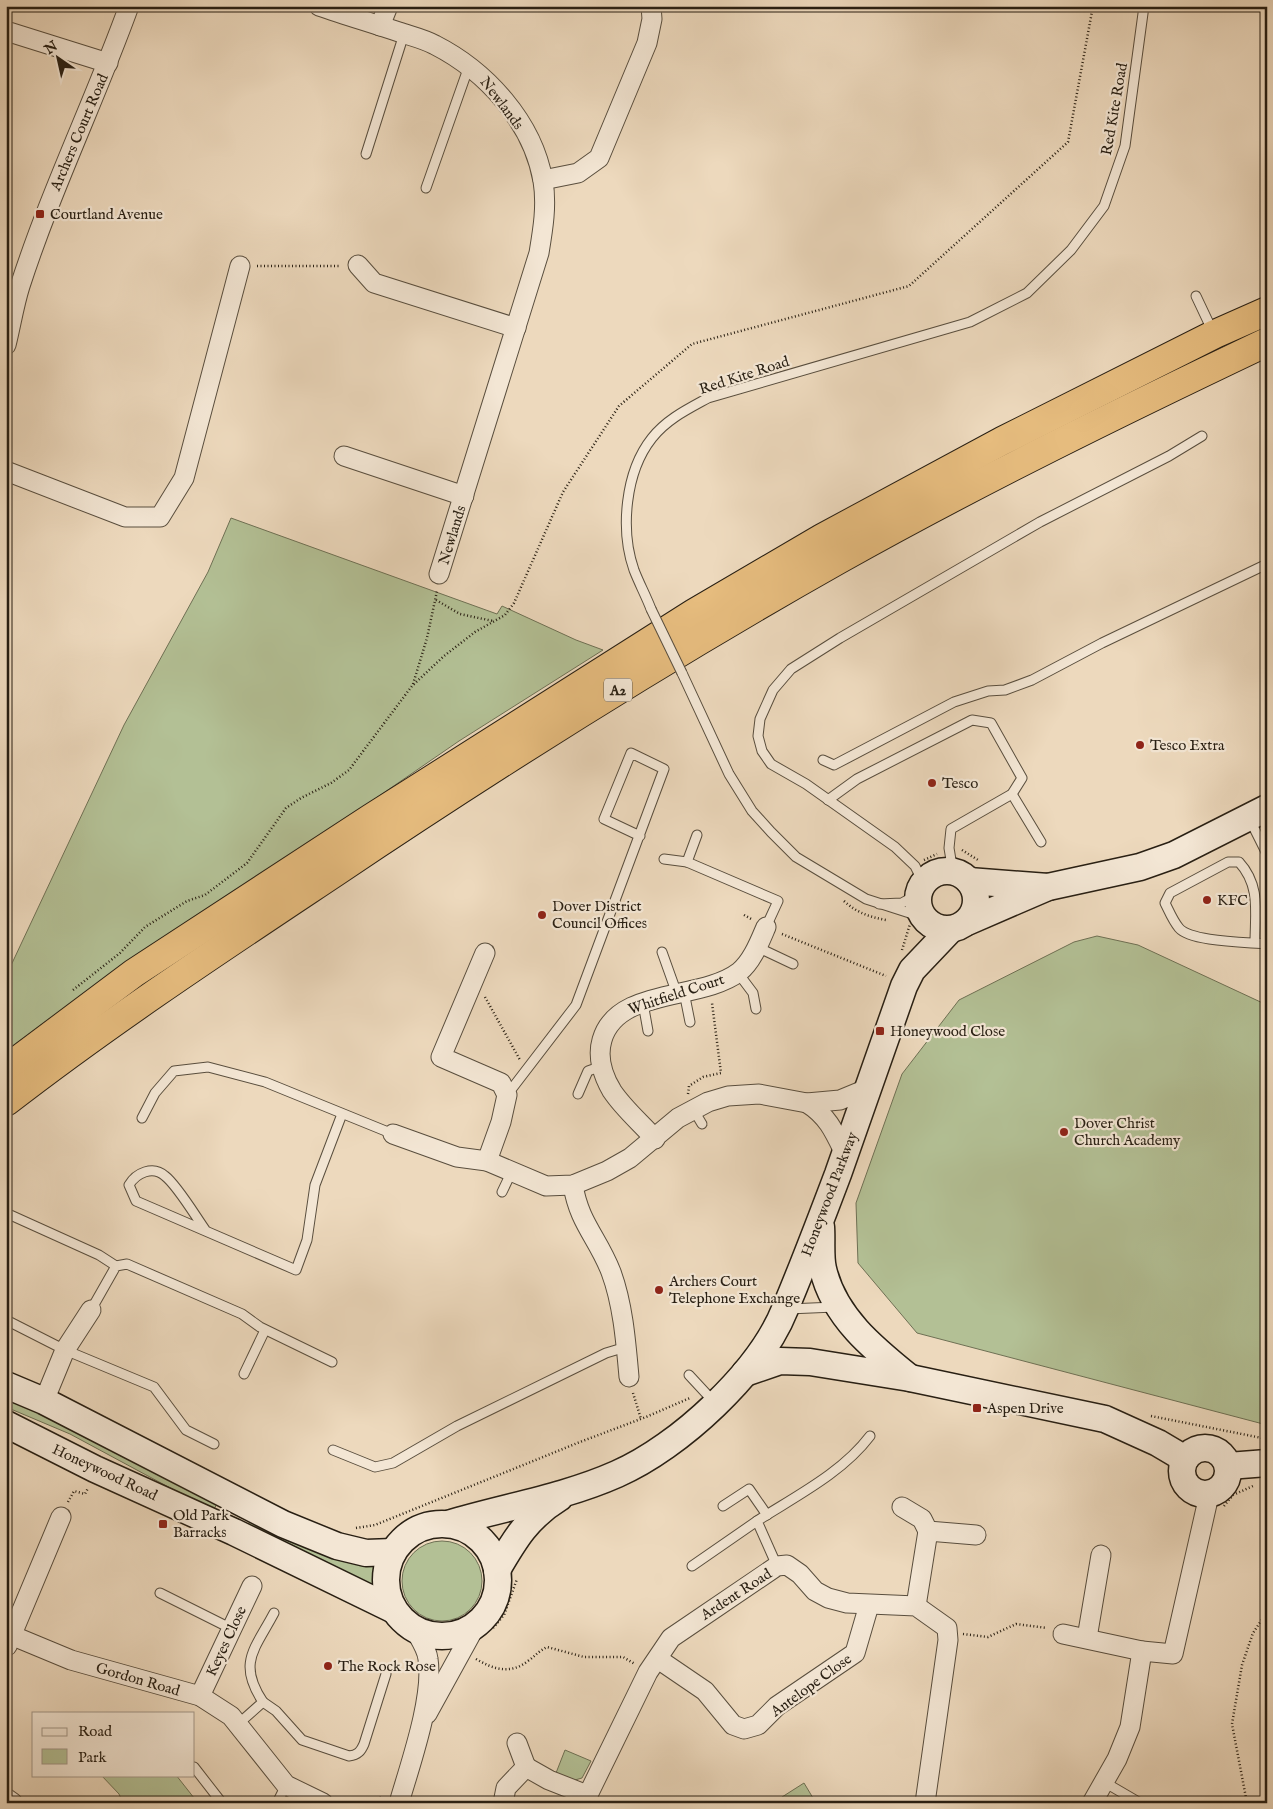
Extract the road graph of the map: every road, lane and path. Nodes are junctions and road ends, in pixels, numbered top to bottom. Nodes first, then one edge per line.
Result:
1 (129, 6) edge
2 (319, 6) edge
3 (388, 6) edge
4 (651, 6) edge
5 (1093, 6) edge
6 (1144, 6) edge
7 (380, 26) junction
8 (6, 31) edge
9 (404, 34) junction
10 (108, 63) junction
11 (469, 65) junction
12 (366, 154) dead end
13 (543, 180) junction
14 (426, 188) dead end
15 (240, 266) joint
16 (358, 266) joint
17 (1196, 296) dead end
18 (1267, 310) edge
19 (516, 328) junction
20 (1215, 334) junction
21 (1267, 342) edge
22 (6, 345) edge
23 (1202, 436) dead end
24 (344, 456) dead end
25 (6, 471) edge
26 (464, 496) junction
27 (1267, 564) edge
28 (439, 574) joint
29 (436, 600) junction
30 (494, 622) junction
31 (412, 686) junction
32 (823, 760) dead end
33 (1012, 794) junction
34 (828, 800) junction
35 (1258, 813) edge
36 (697, 835) dead end
37 (640, 836) junction
38 (1042, 842) dead end
39 (1267, 854) edge
40 (664, 859) dead end
41 (687, 862) junction
42 (961, 876) junction
43 (1048, 887) junction
44 (919, 891) junction
45 (878, 904) junction
46 (916, 920) junction
47 (959, 926) junction
48 (766, 927) junction
49 (1255, 943) junction
50 (1267, 944) edge
51 (757, 947) junction
52 (662, 952) dead end
53 (484, 953) dead end
54 (793, 964) dead end
55 (903, 967) junction
56 (738, 973) junction
57 (475, 975) junction
58 (709, 985) junction
59 (681, 993) junction
60 (67, 994) dead end
61 (643, 1003) junction
62 (756, 1009) dead end
63 (690, 1022) dead end
64 (648, 1031) dead end
65 (602, 1066) junction
66 (6, 1069) edge
67 (869, 1088) junction
68 (504, 1089) junction
69 (578, 1094) dead end
70 (6, 1102) edge
71 (807, 1103) junction
72 (695, 1109) junction
73 (342, 1114) junction
74 (142, 1118) dead end
75 (393, 1134) joint
76 (655, 1139) junction
77 (845, 1154) junction
78 (487, 1161) junction
79 (512, 1171) junction
80 (574, 1185) junction
81 (502, 1192) dead end
82 (6, 1213) edge
83 (821, 1219) junction
84 (206, 1231) junction
85 (116, 1266) junction
86 (838, 1307) junction
87 (91, 1310) joint
88 (785, 1310) junction
89 (6, 1320) edge
90 (265, 1330) junction
91 (626, 1347) junction
92 (65, 1350) junction
93 (332, 1362) dead end
94 (745, 1373) junction
95 (244, 1374) dead end
96 (689, 1374) dead end
97 (629, 1377) joint
98 (910, 1378) junction
99 (6, 1385) edge
100 (44, 1401) junction
101 (716, 1404) junction
102 (641, 1420) dead end
103 (6, 1424) edge
104 (870, 1436) dead end
105 (214, 1444) dead end
106 (333, 1450) dead end
107 (1185, 1459) junction
108 (1228, 1466) junction
109 (1264, 1473) edge
110 (91, 1481) dead end
111 (566, 1493) junction
112 (1215, 1500) junction
113 (723, 1506) dead end
114 (902, 1507) dead end
115 (767, 1515) junction
116 (61, 1517) joint
117 (757, 1521) junction
118 (448, 1524) junction
119 (928, 1530) junction
120 (976, 1535) dead end
121 (393, 1552) junction
122 (1101, 1555) dead end
123 (692, 1566) dead end
124 (778, 1566) junction
125 (497, 1570) junction
126 (252, 1586) dead end
127 (160, 1593) dead end
128 (869, 1605) junction
129 (916, 1606) junction
130 (394, 1610) junction
131 (1267, 1612) edge
132 (274, 1613) dead end
133 (476, 1625) junction
134 (232, 1629) junction
135 (416, 1630) junction
136 (947, 1632) junction
137 (1063, 1634) joint
138 (1087, 1638) junction
139 (8, 1639) edge
140 (1142, 1651) junction
141 (653, 1665) junction
142 (450, 1672) junction
143 (386, 1674) dead end
144 (200, 1696) junction
145 (263, 1702) junction
146 (237, 1725) junction
147 (421, 1726) junction
148 (517, 1743) dead end
149 (526, 1767) junction
150 (195, 1768) edge
151 (1104, 1782) junction
152 (286, 1785) junction
153 (6, 1798) edge
154 (585, 1799) edge
155 (14, 1803) edge
156 (222, 1803) edge
157 (277, 1803) edge
158 (323, 1803) edge
159 (398, 1803) edge
160 (503, 1803) edge
161 (925, 1803) edge
162 (1092, 1803) edge
163 (1175, 1803) edge
164 (1247, 1803) edge

1 - 10 street, Archers Court Road
2 - 7 street, Newlands
3 - 7 street
4 - 13 street
5 - 30 path
6 - 45 lane, Red Kite Road, bridge
7 - 9 street, Newlands
8 - 10 street
9 - 11 street, Newlands
9 - 12 lane
10 - 22 street, Archers Court Road
11 - 13 street, Newlands
11 - 14 lane
13 - 19 street, Newlands
15 - 16 path
15 - 25 street
16 - 19 street
17 - 20 lane
18 - 20 highway, A2
19 - 26 street, Newlands
20 - 66 highway, A2
21 - 70 highway, A2
23 - 34 lane
24 - 26 street, Newlands
26 - 28 street, Newlands
27 - 32 lane
28 - 29 path
29 - 30 path
29 - 31 path
30 - 31 path
31 - 60 path
33 - 34 lane
33 - 38 lane
33 - 42 lane
34 - 44 lane
35 - 39 lane
35 - 43 street, Honeywood Parkway
36 - 41 lane
37 - 37 lane
37 - 68 lane
40 - 41 lane
41 - 48 lane
42 - 43 street, Honeywood Parkway
42 - 44 street
42 - 47 street
43 - 47 street, Honeywood Parkway
44 - 45 lane
44 - 46 street
45 - 46 lane, Red Kite Road
46 - 47 street
46 - 55 street, Honeywood Parkway
46 - 55 path
47 - 55 street, Honeywood Parkway
48 - 51 street, Whitfield Court
48 - 55 path
49 - 49 lane
49 - 50 lane
51 - 54 lane
51 - 56 street, Whitfield Court
52 - 59 lane
53 - 57 street
55 - 67 street, Honeywood Parkway
56 - 58 street, Whitfield Court
56 - 62 lane
57 - 68 path
57 - 68 street
58 - 59 street, Whitfield Court
58 - 72 path
59 - 61 street, Whitfield Court
59 - 63 lane
61 - 64 lane
61 - 65 street, Whitfield Court
65 - 69 lane
65 - 76 street, Whitfield Court
67 - 71 street
67 - 77 street, Honeywood Parkway
68 - 78 street
71 - 72 street
71 - 77 street
72 - 76 street
73 - 74 lane
73 - 75 lane
73 - 84 lane
75 - 78 street
76 - 80 street
77 - 83 street, Honeywood Parkway
78 - 79 street
79 - 80 street
79 - 81 lane
80 - 91 street
82 - 85 lane
83 - 86 street
83 - 88 street, Honeywood Parkway
84 - 84 lane
85 - 87 lane
85 - 90 lane
86 - 88 lane
86 - 98 street
87 - 92 street
88 - 94 street, Honeywood Parkway
89 - 92 lane
90 - 93 lane
90 - 95 lane
91 - 97 street
91 - 106 lane
92 - 100 street
92 - 105 lane
94 - 98 street
94 - 101 street, Honeywood Parkway
96 - 101 lane
97 - 102 path
98 - 107 street
99 - 100 street
100 - 121 street
101 - 111 street, Honeywood Parkway
103 - 130 street, Honeywood Road
104 - 115 lane
107 - 108 street
107 - 112 street
108 - 109 street
108 - 112 street
109 - 112 path
110 - 116 path
111 - 118 street, Honeywood Parkway
111 - 125 street, Honeywood Parkway
112 - 140 street
113 - 115 lane
114 - 119 street
115 - 117 lane
116 - 139 street
117 - 123 lane
117 - 124 lane
118 - 121 street
118 - 125 street
119 - 120 street
119 - 129 street
121 - 130 street
122 - 138 street
124 - 128 street, Ardent Road
124 - 141 street, Ardent Road
125 - 133 street
126 - 134 street, Keyes Close
127 - 134 lane
128 - 129 street, Ardent Road
128 - 141 street, Antelope Close
129 - 136 street
130 - 135 street
131 - 164 path
132 - 145 lane
133 - 135 street
133 - 142 street
134 - 144 street, Keyes Close
135 - 147 street
136 - 137 path
136 - 161 street
137 - 138 street
138 - 140 street
139 - 144 street, Gordon Road
140 - 151 street
141 - 142 path
141 - 154 street, Ardent Road
142 - 147 street
143 - 145 lane
144 - 146 street, Gordon Road
145 - 146 lane
146 - 152 street, Gordon Road
147 - 159 street
148 - 149 street
149 - 154 street
149 - 160 street
150 - 156 lane
151 - 162 street
151 - 163 lane
152 - 157 lane
152 - 158 street, Gordon Road
153 - 155 street

